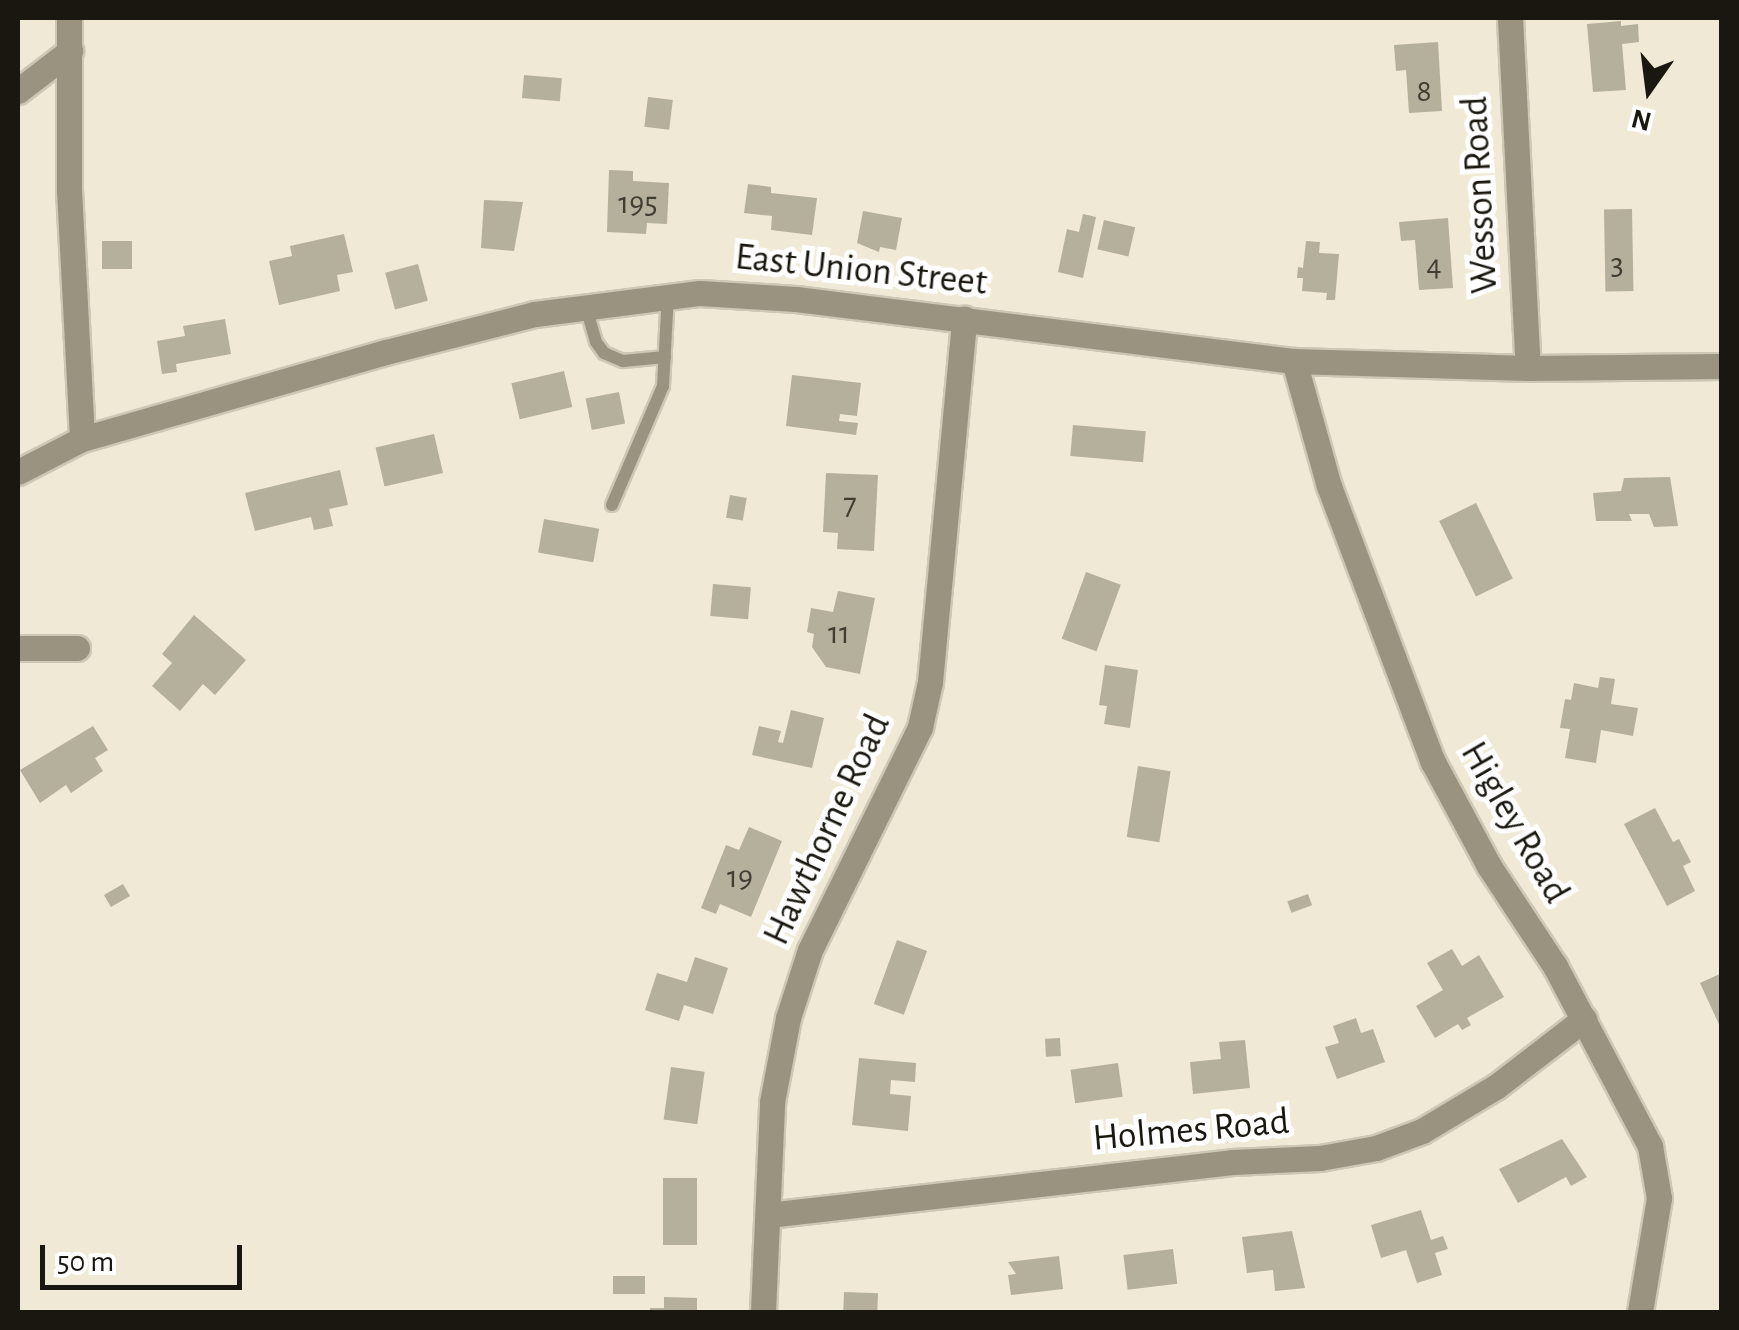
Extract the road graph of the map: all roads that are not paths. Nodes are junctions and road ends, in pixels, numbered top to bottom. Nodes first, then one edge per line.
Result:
1 (69, 18) edge
2 (1510, 18) edge
3 (70, 51) junction
4 (18, 92) edge
5 (668, 295) junction
6 (586, 306) junction
7 (964, 318) junction
8 (664, 357) junction
9 (1294, 361) junction
10 (1722, 366) edge
11 (1528, 368) junction
12 (82, 439) junction
13 (18, 472) edge
14 (612, 505) dead end
15 (18, 648) edge
16 (77, 648) dead end
17 (1584, 1019) junction
18 (768, 1215) junction
19 (763, 1312) edge
20 (1640, 1312) edge

1 - 3 street
2 - 11 street, Wesson Road
3 - 4 street
3 - 12 street
5 - 6 street, East Union Street
5 - 7 street, East Union Street
5 - 8 lane
6 - 8 lane
6 - 12 street, East Union Street
7 - 9 street, East Union Street
7 - 18 street, Hawthorne Road
8 - 14 lane
9 - 11 street, East Union Street
9 - 17 street, Higley Road
10 - 11 street, East Union Street
12 - 13 street, East Union Street
15 - 16 street
17 - 18 street, Holmes Road
17 - 20 street, Higley Road
18 - 19 street, Hawthorne Road

